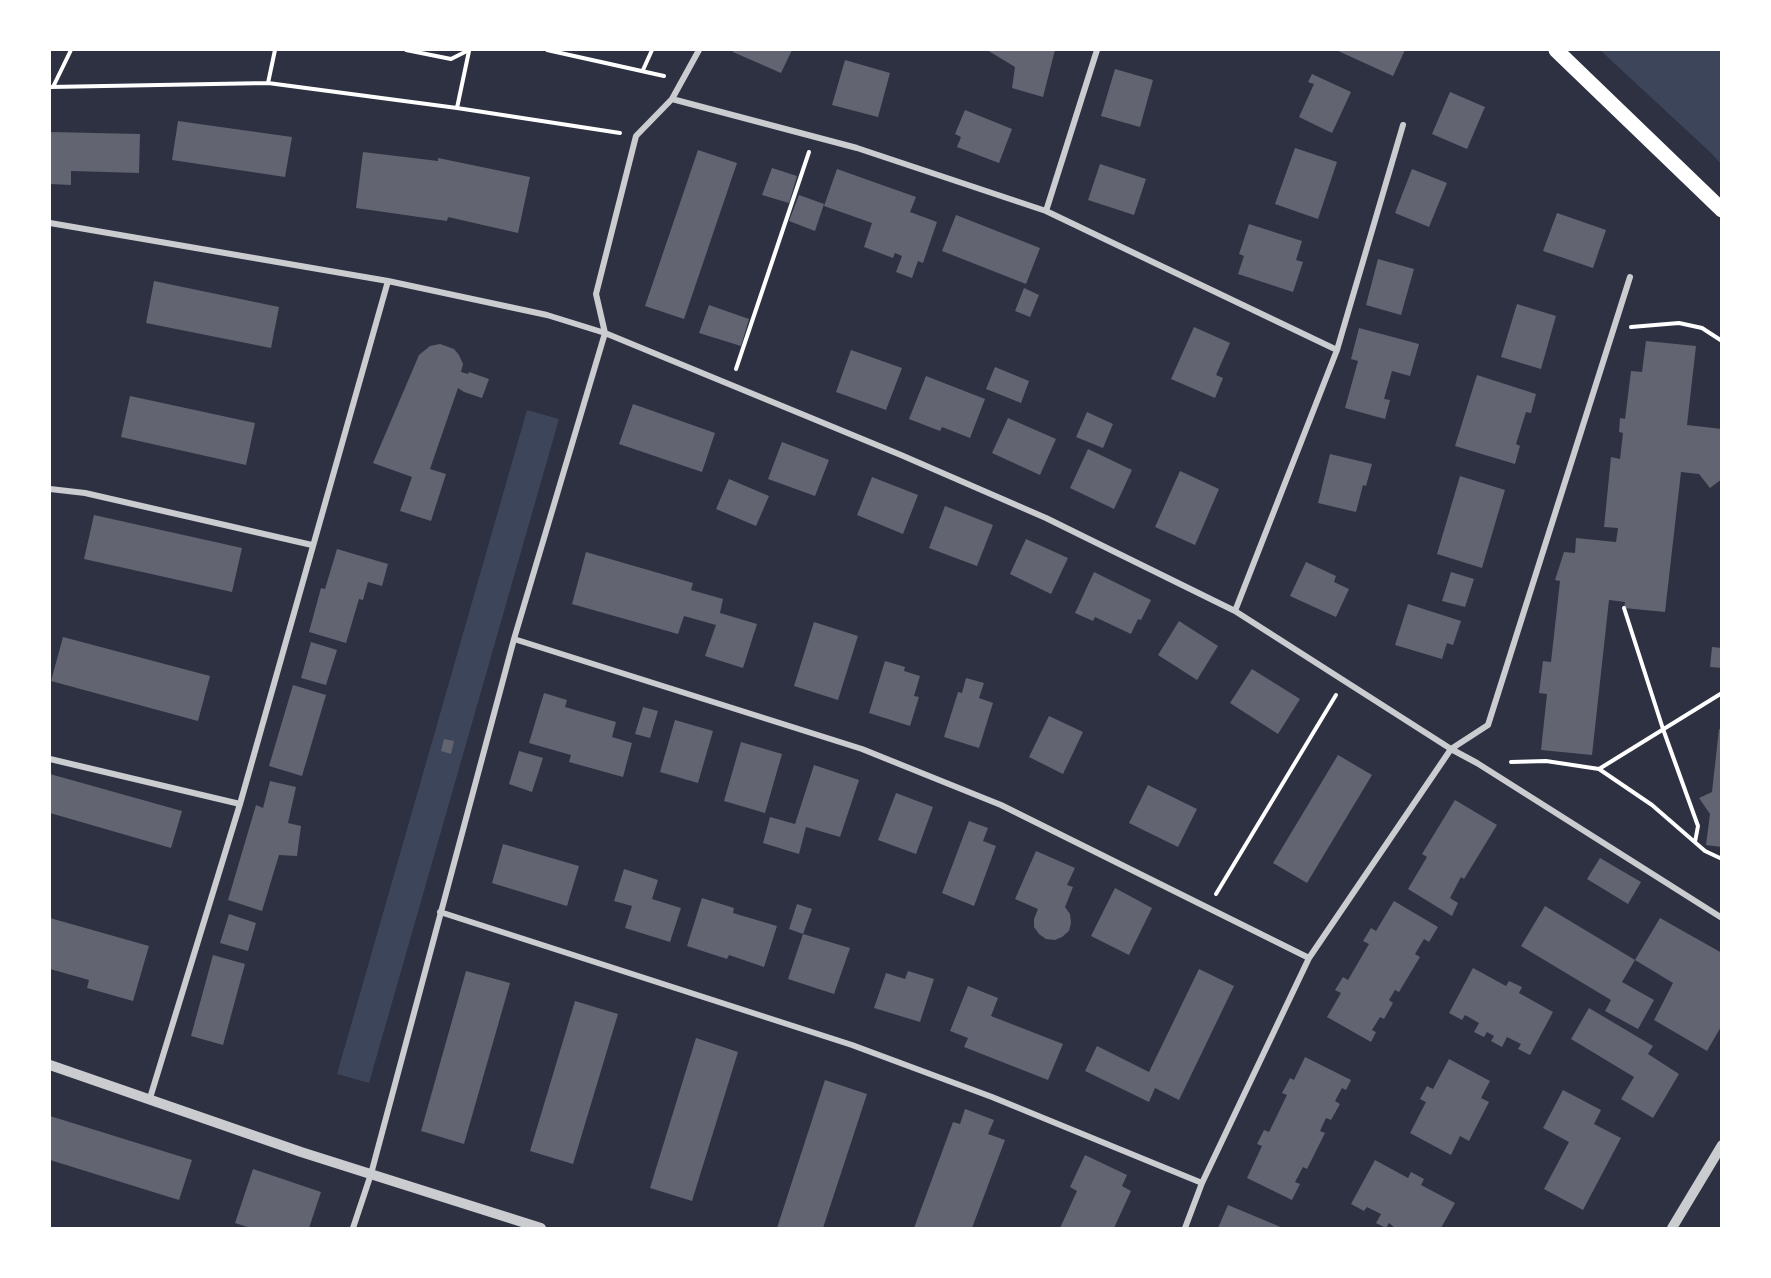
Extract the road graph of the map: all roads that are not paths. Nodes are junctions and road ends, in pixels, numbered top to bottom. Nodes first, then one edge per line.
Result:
1 (699, 50) edge
2 (1097, 50) edge
3 (1556, 50) edge
4 (672, 99) junction
5 (1403, 125) dead end
6 (1722, 210) edge
7 (1046, 211) junction
8 (50, 223) edge
9 (1630, 277) dead end
10 (388, 281) junction
11 (605, 333) junction
12 (1337, 350) junction
13 (50, 489) edge
14 (312, 544) junction
15 (1235, 611) junction
16 (514, 639) junction
17 (1451, 749) junction
18 (50, 759) edge
19 (240, 804) junction
20 (440, 912) junction
21 (1722, 918) edge
22 (1309, 958) junction
23 (50, 1065) edge
24 (150, 1098) junction
25 (1722, 1145) edge
26 (371, 1174) junction
27 (1202, 1184) junction
28 (353, 1228) edge
29 (541, 1228) edge
30 (1185, 1228) edge
31 (1672, 1228) edge

1 - 4 street
2 - 7 street
3 - 6 main road
4 - 7 street
4 - 11 street
5 - 12 street
7 - 12 street
8 - 10 street
9 - 17 street
10 - 11 street
10 - 14 street
11 - 15 street
11 - 16 street
12 - 15 street
13 - 14 street
14 - 19 street
15 - 17 street
16 - 20 street
16 - 22 street
17 - 21 street
17 - 22 street
18 - 19 street
19 - 24 street
20 - 26 street
20 - 27 street
22 - 27 street
23 - 24 street
24 - 26 street
25 - 31 street
26 - 28 street
26 - 29 street
27 - 30 street

